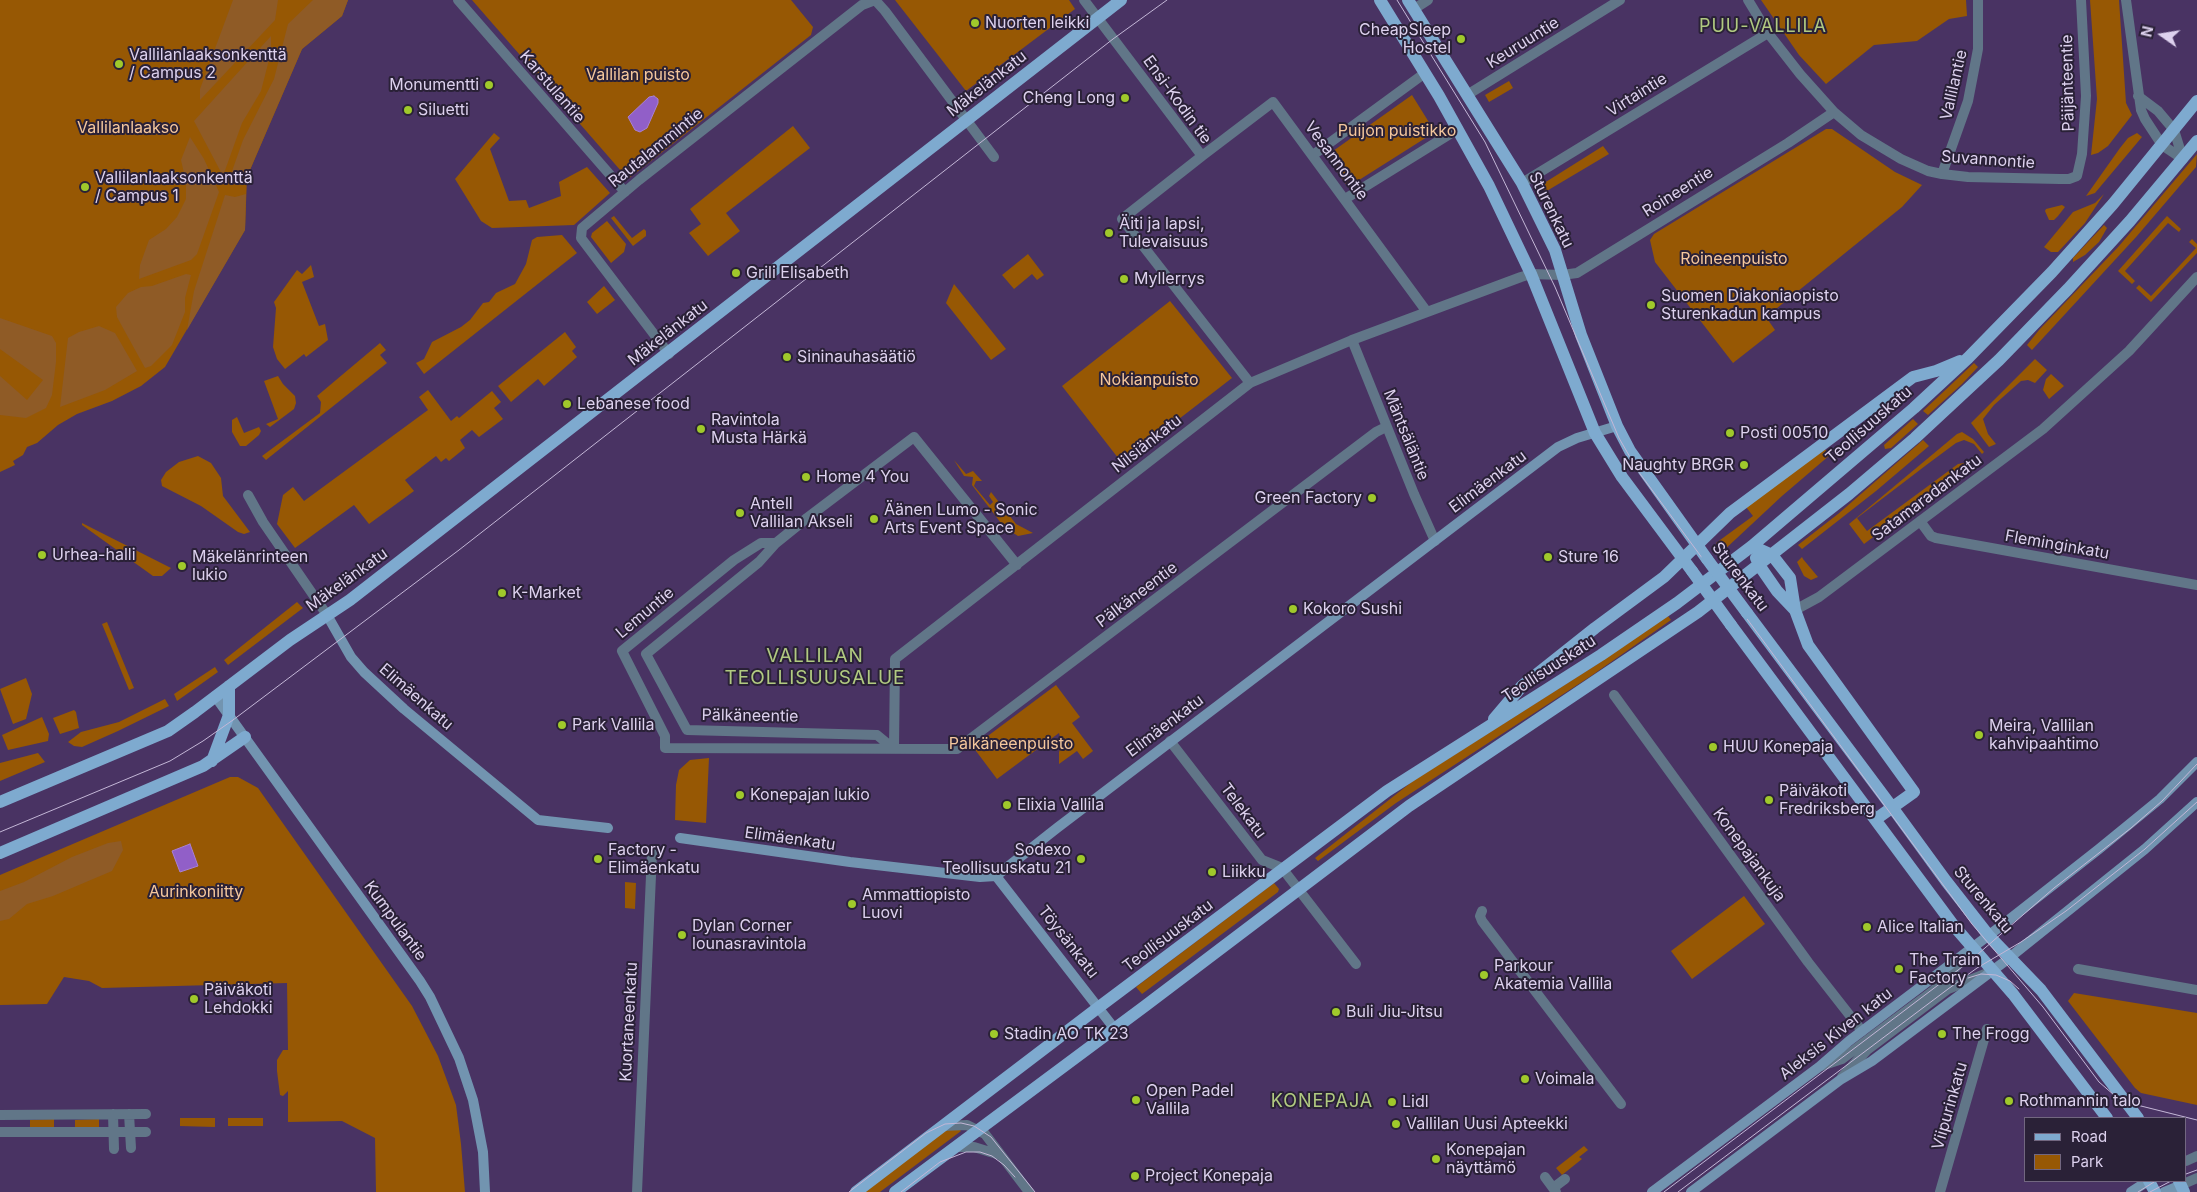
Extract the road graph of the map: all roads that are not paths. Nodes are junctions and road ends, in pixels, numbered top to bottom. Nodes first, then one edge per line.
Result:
1 (458, 0) edge
2 (875, 0) edge
3 (1084, 0) edge
4 (1121, 0) edge
5 (1380, 0) edge
6 (1428, 0) edge
7 (1620, 0) edge
8 (1748, 0) edge
9 (1978, 0) edge
10 (2081, 0) edge
11 (2126, 0) edge
12 (1411, 4) edge
13 (1097, 18) junction
14 (1768, 33) junction
15 (1425, 73) junction
16 (1467, 95) junction
17 (2138, 96) junction
18 (2197, 101) edge
19 (1834, 112) junction
20 (968, 120) junction
21 (1458, 129) junction
22 (2174, 130) junction
23 (2197, 141) edge
24 (2162, 145) junction
25 (1313, 155) junction
26 (1202, 156) junction
27 (994, 157) dead end
28 (2183, 159) junction
29 (2081, 165) joint
30 (1942, 174) junction
31 (1522, 183) junction
32 (625, 192) junction
33 (1345, 199) junction
34 (1531, 274) junction
35 (1562, 275) junction
36 (2197, 277) edge
37 (1427, 312) junction
38 (1352, 340) junction
39 (668, 354) junction
40 (1968, 358) junction
41 (1250, 383) junction
42 (1617, 426) junction
43 (1386, 427) junction
44 (1595, 433) junction
45 (248, 495) dead end
46 (1920, 521) junction
47 (1435, 541) junction
48 (776, 543) junction
49 (1698, 546) junction
50 (1752, 546) junction
51 (1772, 555) junction
52 (1684, 559) junction
53 (1017, 565) junction
54 (1758, 565) junction
55 (2197, 586) edge
56 (1796, 610) junction
57 (327, 615) junction
58 (646, 654) joint
59 (229, 686) junction
60 (1614, 695) dead end
61 (216, 696) junction
62 (229, 716) junction
63 (1486, 729) junction
64 (245, 738) junction
65 (1170, 741) junction
66 (665, 748) joint
67 (894, 749) junction
68 (212, 761) junction
69 (2197, 762) edge
70 (0, 802) edge
71 (2197, 802) edge
72 (1892, 807) junction
73 (1876, 819) junction
74 (608, 828) dead end
75 (680, 838) dead end
76 (0, 853) edge
77 (652, 853) dead end
78 (1282, 868) junction
79 (996, 876) junction
80 (1299, 888) junction
81 (1482, 911) dead end
82 (1989, 936) junction
83 (1972, 948) junction
84 (2011, 957) junction
85 (1356, 964) dead end
86 (2078, 969) dead end
87 (1992, 971) junction
88 (2197, 990) edge
89 (1099, 1007) junction
90 (1114, 1028) junction
91 (1987, 1029) dead end
92 (1862, 1031) junction
93 (1819, 1067) junction
94 (1621, 1104) dead end
95 (113, 1114) junction
96 (129, 1114) junction
97 (146, 1114) dead end
98 (0, 1115) edge
99 (19, 1115) junction
100 (65, 1115) junction
101 (2106, 1117) edge
102 (2137, 1117) edge
103 (941, 1127) junction
104 (979, 1129) junction
105 (0, 1132) edge
106 (19, 1132) junction
107 (65, 1132) junction
108 (114, 1132) junction
109 (130, 1132) junction
110 (146, 1132) dead end
111 (957, 1146) junction
112 (114, 1148) dead end
113 (130, 1148) dead end
114 (1000, 1155) junction
115 (1545, 1177) dead end
116 (2197, 1178) edge
117 (1565, 1179) dead end
118 (2147, 1182) edge
119 (2181, 1186) edge
120 (1554, 1190) edge
121 (485, 1192) edge
122 (637, 1192) edge
123 (856, 1192) edge
124 (895, 1192) edge
125 (1029, 1192) edge
126 (1652, 1192) edge
127 (1691, 1192) edge
128 (1940, 1192) edge
129 (2131, 1192) edge
130 (2164, 1192) edge

1 - 32 street, Karstulantie
2 - 20 street
2 - 32 street, Rautalammintie
3 - 13 street, Ensi-Kodin tie
4 - 13 main road, Mäkelänkatu
5 - 15 main road
6 - 12 street
7 - 16 street, Keuruuntie
8 - 14 street, Suvannontie
9 - 30 street, Vallilantie
10 - 29 street, Päijänteentie
11 - 17 street
12 - 16 main road, Sturenkatu
13 - 20 main road, Mäkelänkatu
13 - 26 street, Ensi-Kodin tie
14 - 19 street, Suvannontie
14 - 31 street, Virtaintie
15 - 21 main road
15 - 25 street
16 - 31 main road, Sturenkatu
17 - 22 street
17 - 24 street
18 - 22 main road, Teollisuuskatu
19 - 30 street, Suvannontie
19 - 35 street, Roineentie
20 - 27 street
20 - 39 main road, Mäkelänkatu
21 - 33 street
21 - 34 main road
22 - 24 main road, Teollisuuskatu
22 - 28 street
23 - 28 main road
24 - 28 street
24 - 40 main road, Teollisuuskatu
25 - 26 street, Vesannontie
25 - 33 street, Vesannontie
26 - 41 street, Ensi-Kodin tie
28 - 51 main road
29 - 30 street, Suvannontie
31 - 35 main road, Sturenkatu
32 - 39 street, Rautalammintie
33 - 37 street, Vesannontie
34 - 35 street, Roineentie
34 - 37 street, Nilsiänkatu
34 - 44 main road
35 - 42 main road, Sturenkatu
36 - 46 street, Satamaradankatu
37 - 38 street, Nilsiänkatu
38 - 41 street, Nilsiänkatu
38 - 43 street, Mäntsäläntie
39 - 57 main road, Mäkelänkatu
40 - 49 main road
40 - 50 main road, Teollisuuskatu
41 - 53 street, Nilsiänkatu
42 - 44 main road, Elimäenkatu
42 - 49 main road, Sturenkatu
43 - 47 street, Mäntsäläntie
43 - 67 street, Pälkäneentie
44 - 47 main road, Elimäenkatu
44 - 52 main road
45 - 57 street
46 - 55 street, Fleminginkatu
46 - 56 street, Satamaradankatu
47 - 65 main road, Elimäenkatu
48 - 53 street, Lemuntie
48 - 58 street, Lemuntie
48 - 66 street, Lemuntie
49 - 52 main road
49 - 72 main road, Sturenkatu, bridge
50 - 51 main road
50 - 54 main road
50 - 63 main road, Teollisuuskatu
51 - 54 main road
51 - 56 main road
52 - 63 main road
52 - 73 main road, bridge
53 - 67 street, Nilsiänkatu
54 - 56 main road
54 - 80 main road
56 - 72 main road
57 - 59 main road, Mäkelänkatu
57 - 74 main road, Elimäenkatu
58 - 67 street, Pälkäneentie
59 - 61 main road, Mäkelänkatu
59 - 62 main road
60 - 92 street, Konepajankuja
61 - 62 main road, Kumpulantie
61 - 70 main road, Mäkelänkatu
62 - 64 main road, Kumpulantie
62 - 68 main road
63 - 78 main road, Teollisuuskatu
64 - 68 main road
64 - 121 main road, Kumpulantie
65 - 78 street, Telekatu
65 - 79 main road, Elimäenkatu
66 - 67 street, Pälkäneentie
68 - 76 main road
69 - 82 main road, Aleksis Kiven katu
71 - 84 main road
72 - 73 main road
72 - 82 main road, Sturenkatu
73 - 83 main road
75 - 79 main road, Elimäenkatu
77 - 122 street, Kuortaneenkatu
78 - 80 street, Telekatu
78 - 89 main road, Teollisuuskatu
79 - 89 main road, Töysänkatu
80 - 85 street, Telekatu
80 - 90 main road
81 - 94 street
82 - 83 main road, Aleksis Kiven katu
82 - 84 main road, Sturenkatu
83 - 87 main road
83 - 92 main road, Aleksis Kiven katu
83 - 93 street
84 - 87 main road
84 - 102 main road, Sturenkatu
86 - 88 street
87 - 101 main road
87 - 127 main road
89 - 90 main road, Töysänkatu
89 - 103 main road, Teollisuuskatu
90 - 104 main road
91 - 128 street, Viipurinkatu
92 - 93 main road, Aleksis Kiven katu
93 - 126 main road, Aleksis Kiven katu
95 - 96 street
95 - 100 street
95 - 108 street
96 - 97 street
96 - 109 street
98 - 99 street
99 - 100 street
99 - 106 street
100 - 107 street
103 - 104 street
103 - 123 main road, Teollisuuskatu
104 - 111 main road
104 - 114 street
105 - 106 street
106 - 107 street
107 - 108 street
108 - 109 street
108 - 112 street
109 - 110 street
109 - 113 street
111 - 114 street
111 - 124 main road
114 - 125 street
115 - 120 street
116 - 119 street
117 - 120 street
118 - 129 main road
119 - 130 main road

